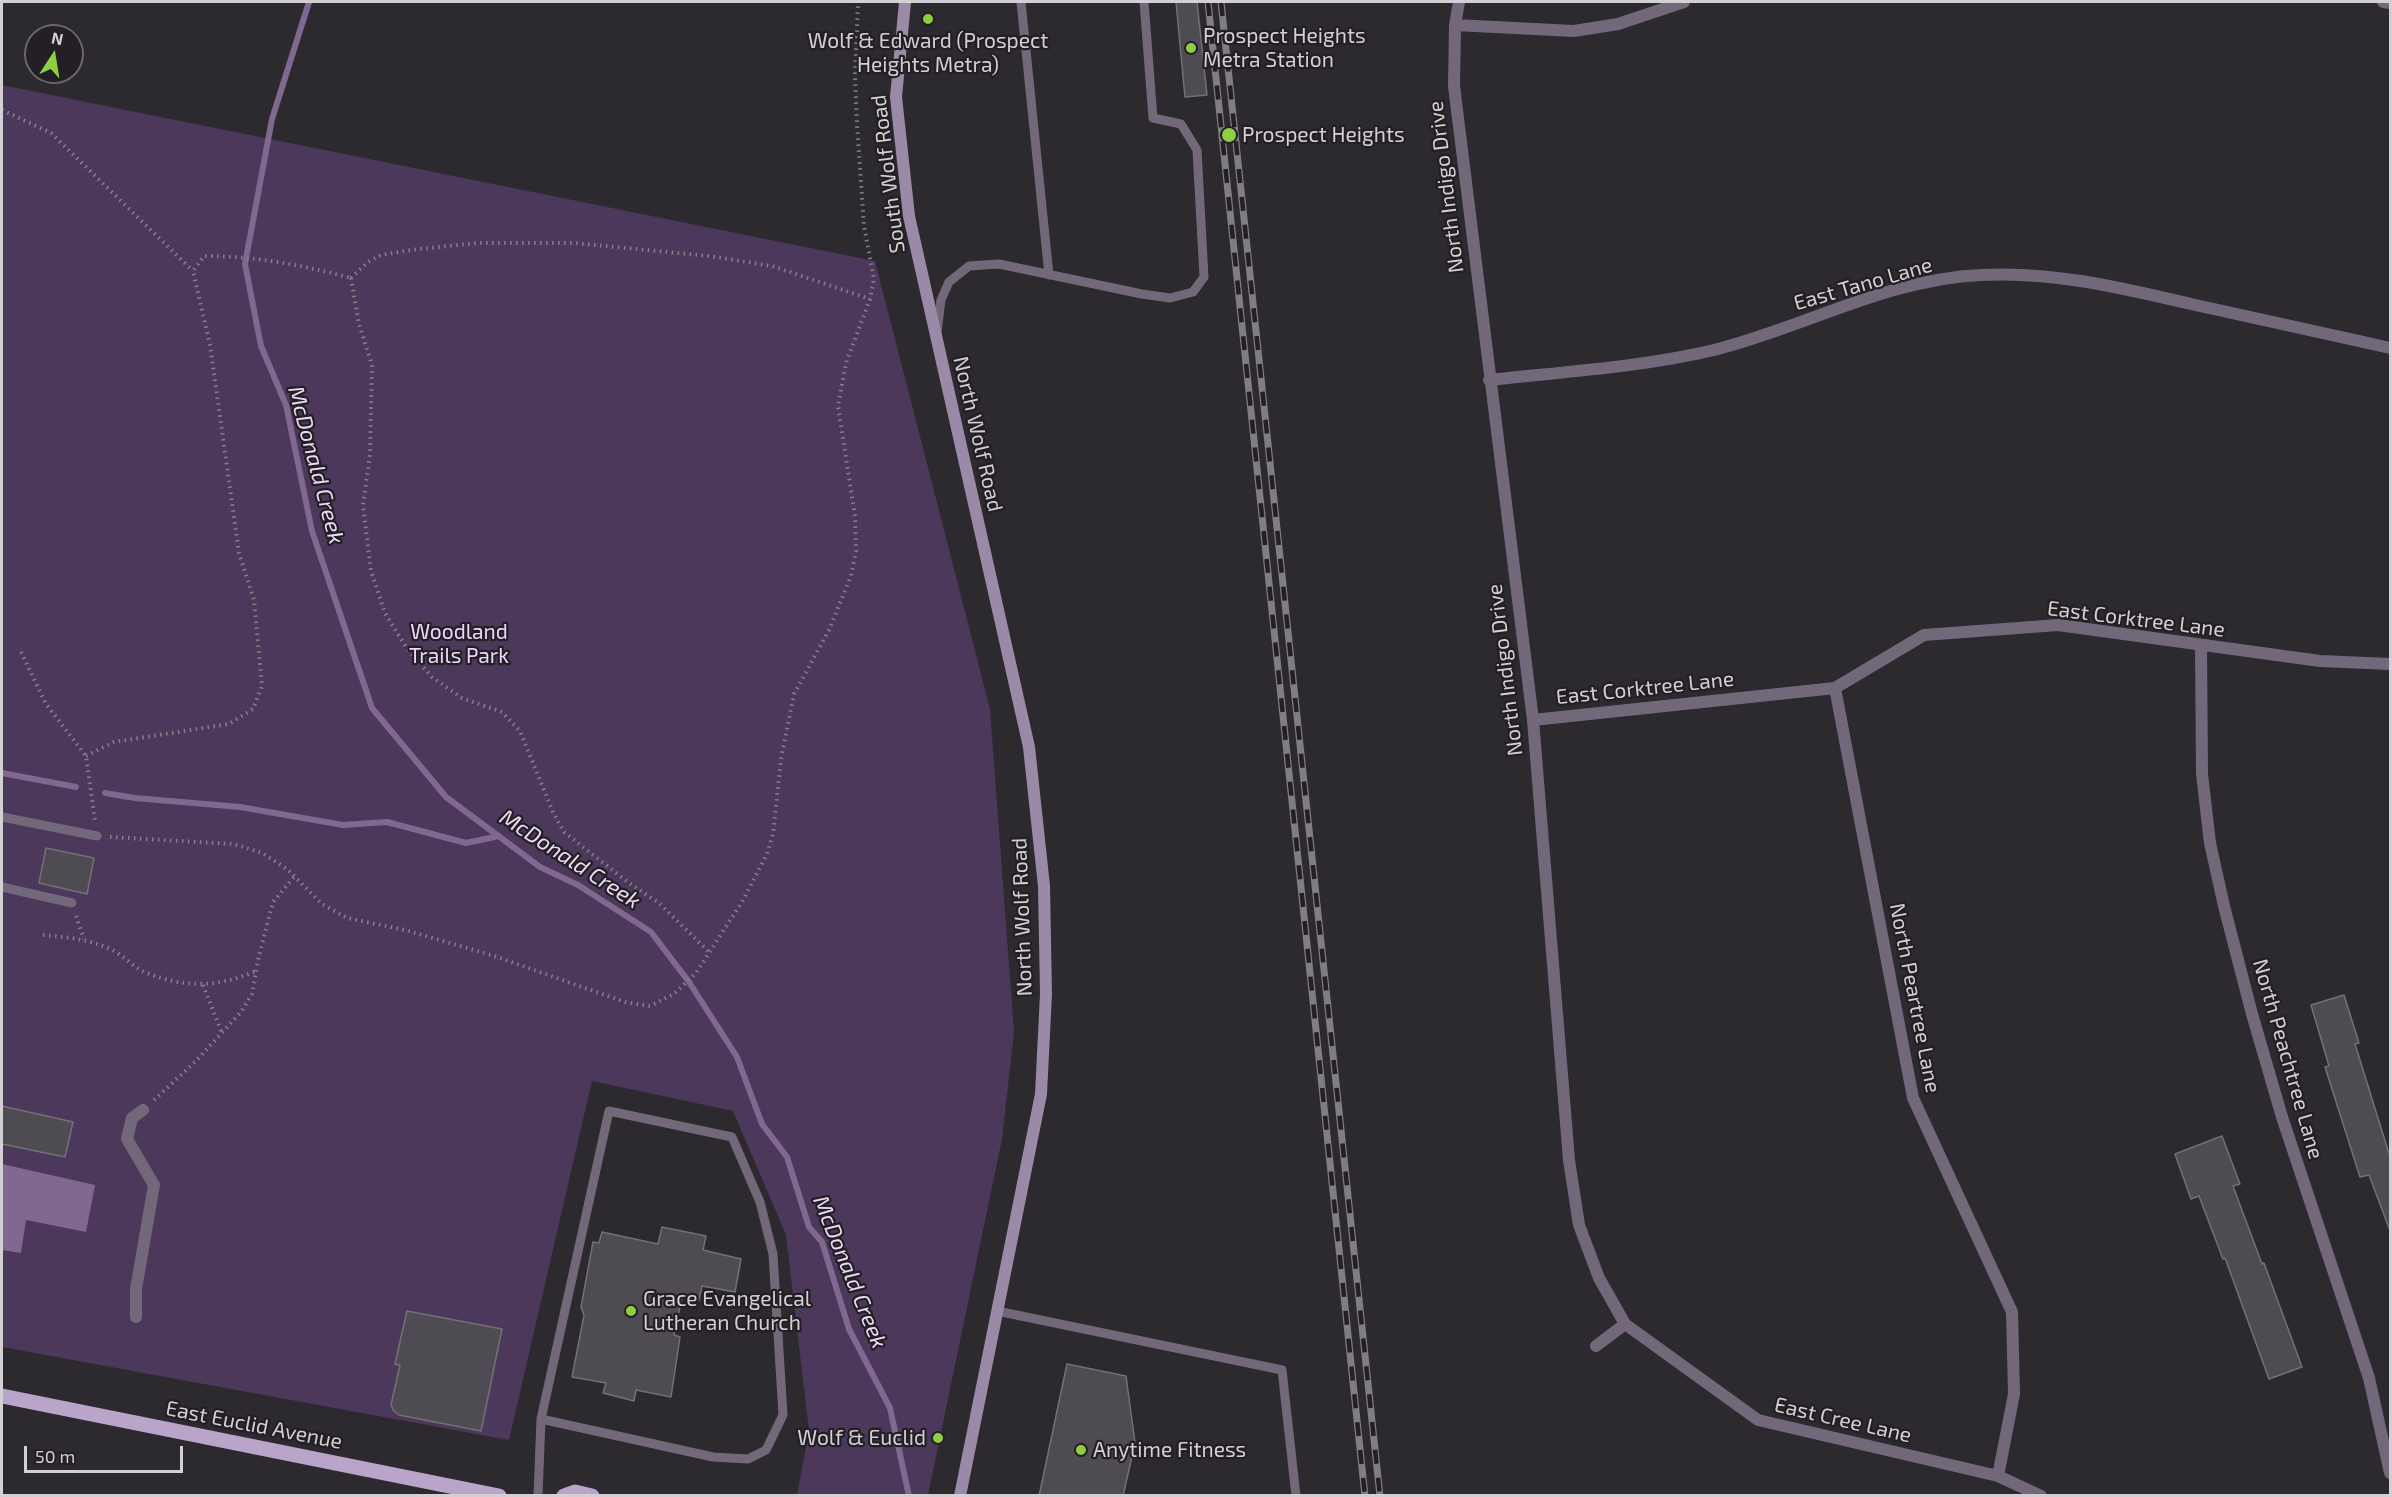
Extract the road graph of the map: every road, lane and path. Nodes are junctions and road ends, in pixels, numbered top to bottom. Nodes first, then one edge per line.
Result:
1 (858, 2) edge
2 (905, 2) edge
3 (1021, 2) edge
4 (1144, 2) edge
5 (1459, 2) edge
6 (1684, 2) edge
7 (2383, 2) edge
8 (2391, 3) edge
9 (1455, 26) junction
10 (2, 111) edge
11 (193, 271) junction
12 (1049, 274) junction
13 (351, 278) junction
14 (870, 299) junction
15 (936, 340) junction
16 (2391, 348) edge
17 (1489, 380) junction
18 (2201, 645) junction
19 (21, 652) dead end
20 (2391, 664) edge
21 (1835, 688) junction
22 (1533, 720) junction
23 (86, 756) junction
24 (2, 817) edge
25 (97, 836) junction
26 (295, 877) junction
27 (2, 887) edge
28 (72, 903) joint
29 (43, 935) dead end
30 (84, 939) junction
31 (711, 953) junction
32 (256, 971) junction
33 (204, 985) junction
34 (222, 1033) junction
35 (143, 1110) joint
36 (997, 1311) junction
37 (136, 1317) dead end
38 (1625, 1324) junction
39 (1596, 1346) dead end
40 (2, 1396) edge
41 (541, 1419) junction
42 (2391, 1473) edge
43 (1998, 1476) junction
44 (499, 1496) edge
45 (538, 1496) edge
46 (564, 1496) edge
47 (592, 1496) edge
48 (960, 1496) edge
49 (1296, 1496) edge
50 (2042, 1496) edge

1 - 14 path
2 - 15 main road, South Wolf Road
3 - 12 lane
4 - 12 lane
5 - 9 street, North Indigo Drive
6 - 9 street
7 - 8 street
9 - 17 street, North Indigo Drive
10 - 11 path
11 - 13 path
11 - 23 path
12 - 15 lane
13 - 14 path
13 - 31 path
14 - 31 path
15 - 36 main road, North Wolf Road
16 - 17 street, East Tano Lane
17 - 22 street, North Indigo Drive
18 - 20 street, East Corktree Lane
18 - 21 street, East Corktree Lane
18 - 42 street, North Peachtree Lane
19 - 23 path
21 - 22 street, East Corktree Lane
21 - 43 street, North Peartree Lane
22 - 38 street, North Indigo Drive
23 - 25 path
24 - 25 lane
25 - 26 path
26 - 31 path
26 - 32 path
27 - 28 lane
28 - 30 path
29 - 30 path
30 - 33 path
32 - 33 path
32 - 34 path
33 - 34 path
34 - 35 path
35 - 37 street
36 - 48 main road, North Wolf Road
36 - 49 lane
38 - 39 street
38 - 43 street, East Cree Lane
40 - 44 main road, East Euclid Avenue
41 - 41 lane
41 - 45 lane
43 - 50 street, East Cree Lane
46 - 47 main road

